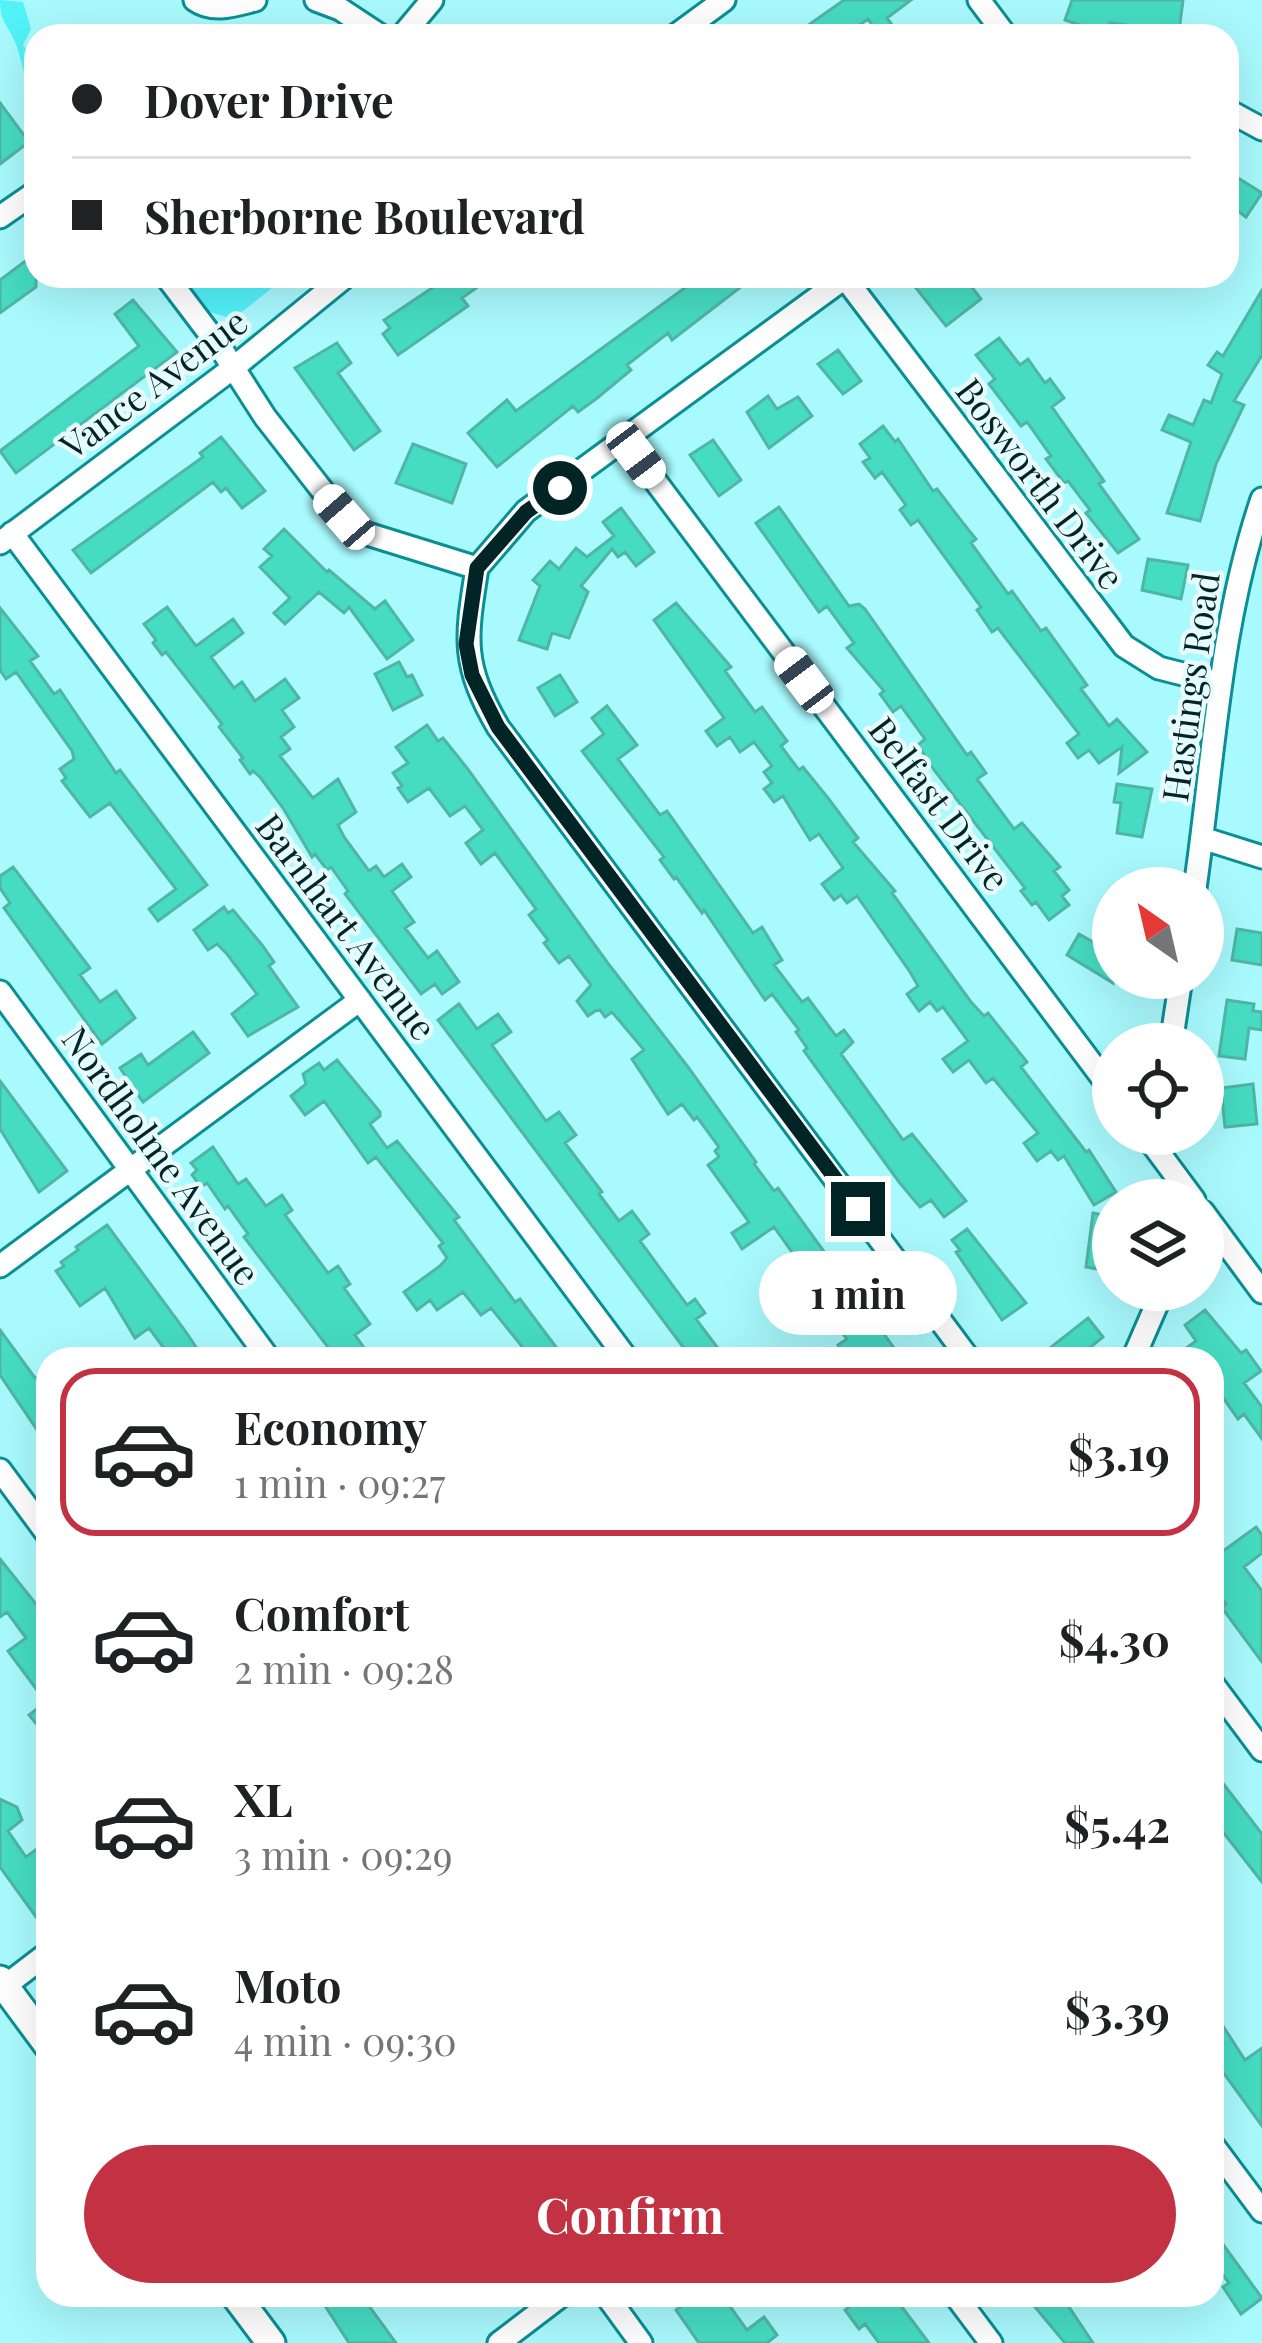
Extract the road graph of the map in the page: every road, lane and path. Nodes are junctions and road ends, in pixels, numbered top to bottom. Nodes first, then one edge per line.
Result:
1 (195, 0) edge
2 (255, 0) edge
3 (316, 0) edge
4 (432, 0) edge
5 (724, 0) edge
6 (363, 24) edge
7 (412, 24) edge
8 (691, 24) edge
9 (175, 288) edge
10 (331, 288) edge
11 (831, 288) edge
12 (854, 288) edge
13 (233, 368) junction
14 (626, 442) junction
15 (1262, 499) edge
16 (6, 538) edge
17 (477, 568) junction
18 (1218, 683) junction
19 (1202, 838) junction
20 (1262, 857) edge
21 (1198, 867) edge
22 (0, 992) edge
23 (360, 1000) junction
24 (1092, 1064) edge
25 (130, 1170) junction
26 (1224, 1240) edge
27 (0, 1266) edge
28 (1262, 1292) edge
29 (1154, 1311) edge
30 (260, 1347) edge
31 (618, 1347) edge
32 (960, 1347) edge
33 (1138, 1347) edge
34 (0, 1469) edge
35 (36, 1518) edge
36 (1224, 1699) edge
37 (1262, 1750) edge
38 (36, 1961) edge
39 (2, 1983) edge
40 (36, 2028) edge
41 (1224, 2160) edge
42 (1262, 2211) edge
43 (244, 2307) edge
44 (546, 2307) edge
45 (615, 2307) edge
46 (965, 2307) edge
47 (271, 2343) edge
48 (499, 2343) edge
49 (641, 2343) edge
50 (991, 2343) edge

1 - 2 street
3 - 6 street
4 - 7 street
5 - 8 street
9 - 13 street
10 - 13 street, Vance Avenue
11 - 14 street
12 - 18 street, Bosworth Drive
13 - 16 street, Vance Avenue
13 - 17 street
14 - 17 street
14 - 24 street, Belfast Drive
15 - 18 street, Hastings Road
16 - 23 street, Barnhart Avenue
17 - 32 street
18 - 19 street, Hastings Road
19 - 20 street
19 - 21 street, Hastings Road
22 - 25 street, Nordholme Avenue
23 - 25 street
23 - 31 street, Barnhart Avenue
25 - 27 street
25 - 30 street, Nordholme Avenue
26 - 28 street
29 - 33 street
34 - 35 street
36 - 37 street
38 - 39 street
39 - 40 main road
41 - 42 street
43 - 47 main road
44 - 48 street
45 - 49 street
46 - 50 street

